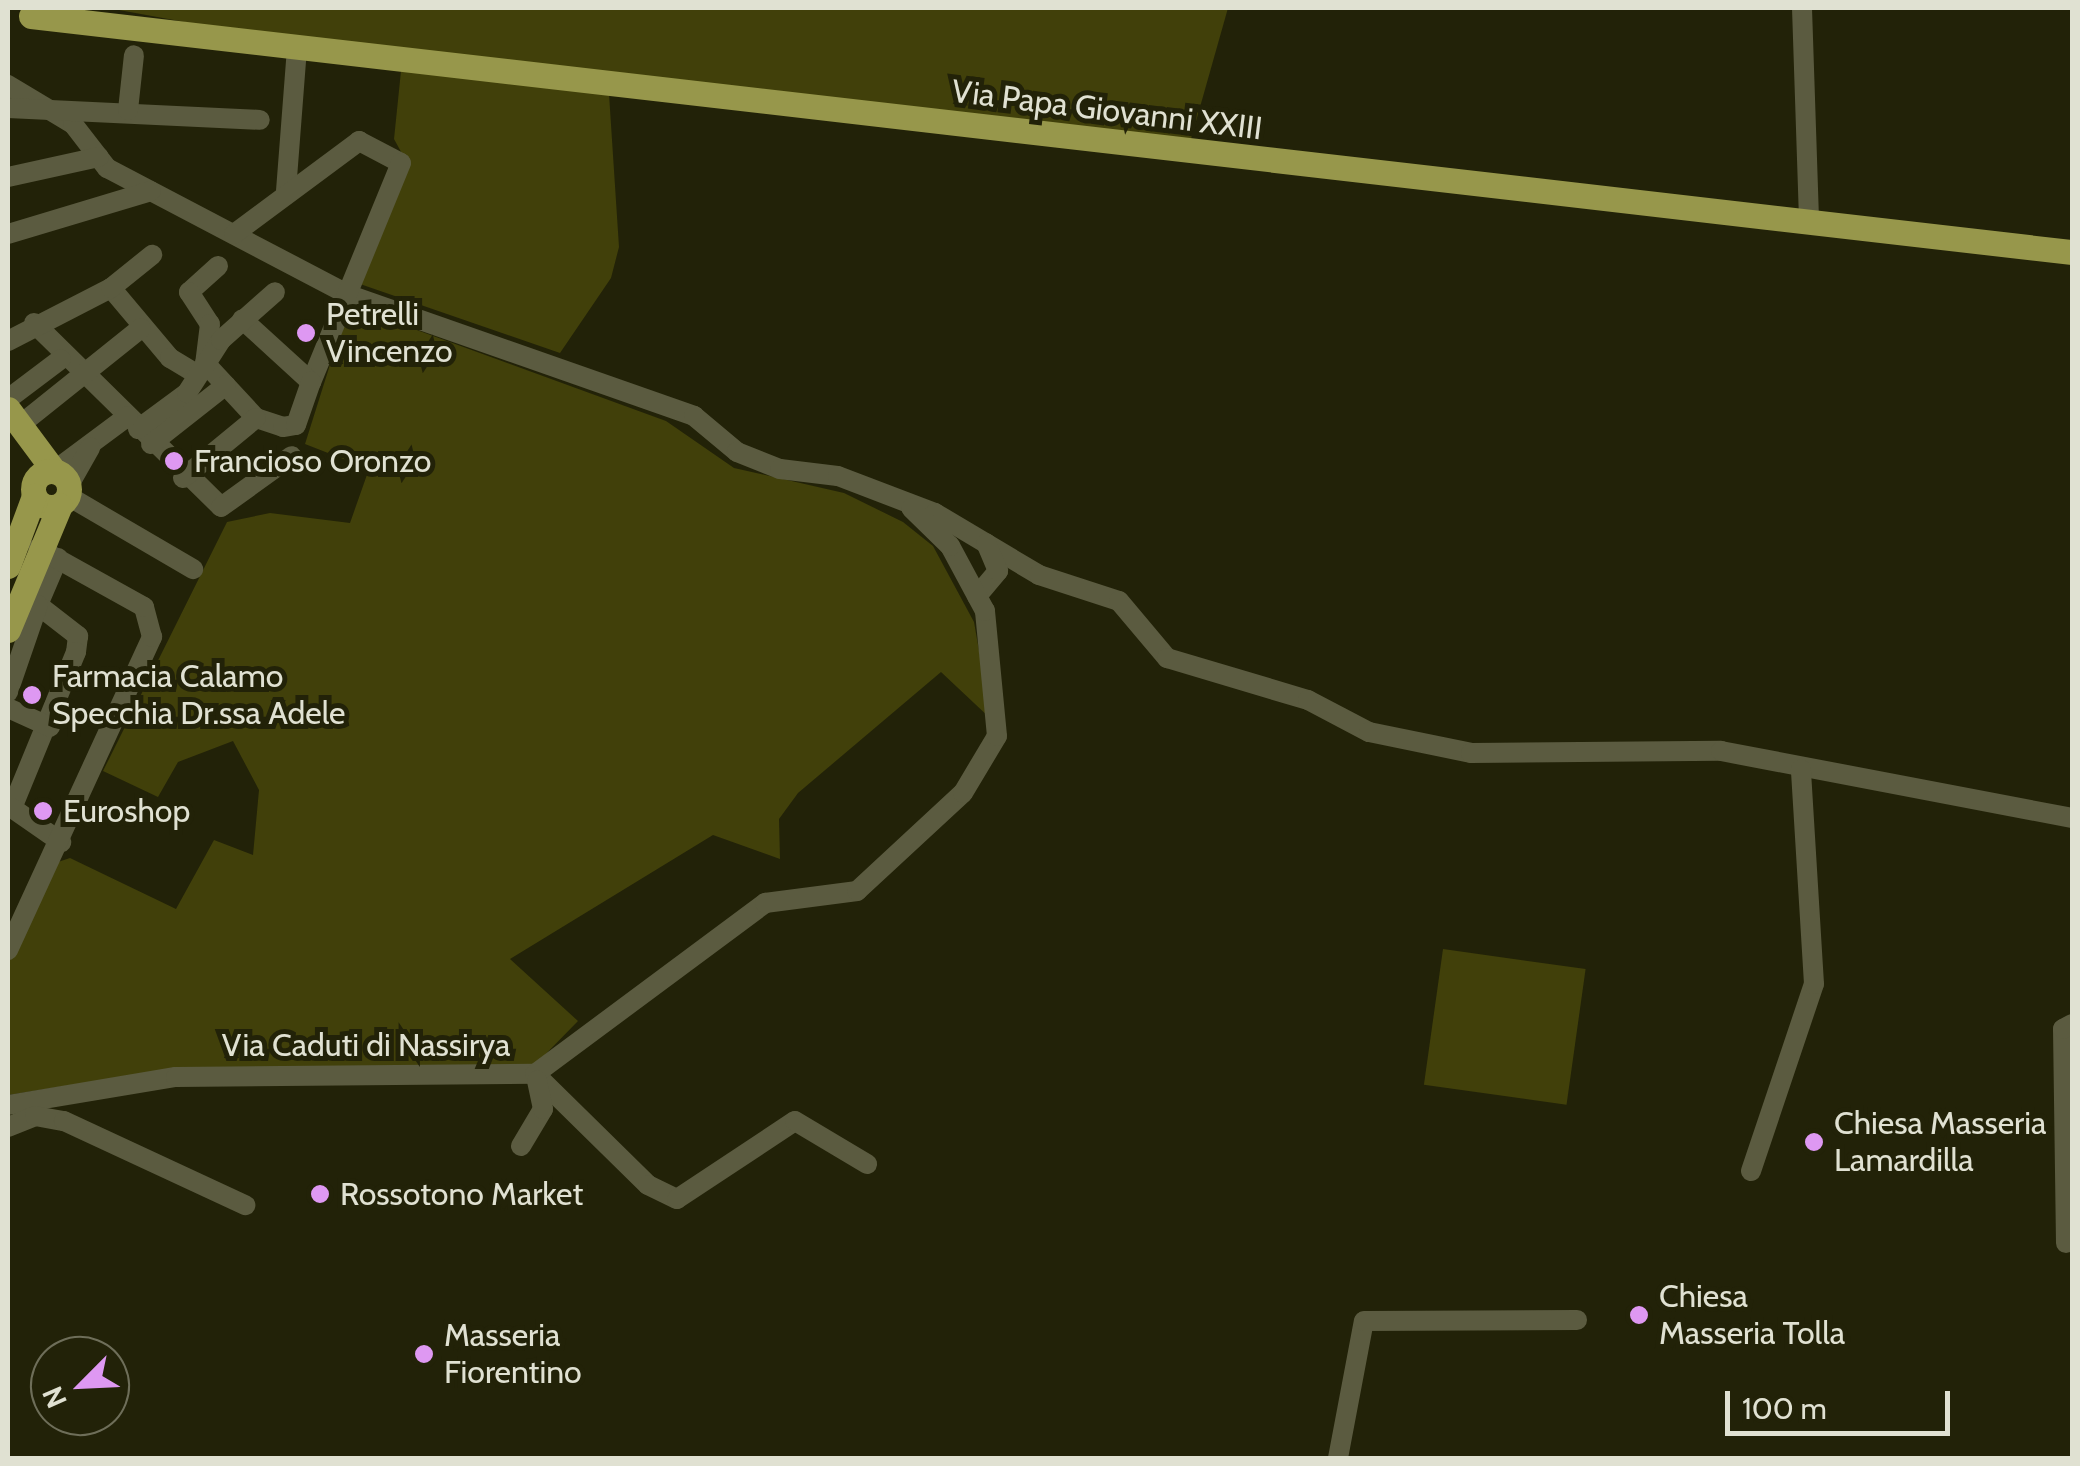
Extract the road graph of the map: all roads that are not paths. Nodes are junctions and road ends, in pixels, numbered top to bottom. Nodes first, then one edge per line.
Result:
1 (91, 8) edge
2 (1802, 8) edge
3 (22, 13) edge
4 (134, 28) junction
5 (297, 49) junction
6 (134, 55) dead end
7 (8, 84) edge
8 (8, 108) edge
9 (128, 110) junction
10 (54, 112) junction
11 (260, 120) dead end
12 (99, 157) junction
13 (8, 177) edge
14 (286, 191) junction
15 (151, 192) junction
16 (1808, 223) junction
17 (8, 234) edge
18 (234, 234) junction
19 (2072, 252) edge
20 (152, 255) dead end
21 (218, 266) dead end
22 (111, 288) junction
23 (275, 292) dead end
24 (349, 296) junction
25 (242, 319) junction
26 (34, 323) junction
27 (141, 328) junction
28 (8, 341) edge
29 (61, 359) junction
30 (201, 369) junction
31 (87, 372) junction
32 (311, 382) junction
33 (226, 385) junction
34 (8, 399) edge
35 (256, 418) junction
36 (12, 423) edge
37 (139, 430) junction
38 (292, 456) dead end
39 (183, 478) junction
40 (54, 488) junction
41 (956, 538) junction
42 (986, 544) junction
43 (21, 551) edge
44 (193, 568) dead end
45 (976, 596) junction
46 (38, 605) junction
47 (8, 630) edge
48 (8, 692) edge
49 (8, 708) edge
50 (50, 727) junction
51 (1801, 769) junction
52 (2072, 818) edge
53 (60, 842) junction
54 (8, 950) edge
55 (2072, 1024) edge
56 (535, 1074) junction
57 (8, 1106) edge
58 (8, 1127) edge
59 (521, 1146) dead end
60 (867, 1164) dead end
61 (1751, 1171) dead end
62 (245, 1205) dead end
63 (2066, 1243) dead end
64 (1577, 1320) dead end
65 (1338, 1458) edge

1 - 4 main road, Via Papa Giovanni XXIII
2 - 16 street
3 - 4 main road, Via Papa Giovanni XXIII
4 - 5 main road, Via Papa Giovanni XXIII
5 - 14 street
5 - 16 main road, Via Papa Giovanni XXIII
6 - 9 street
7 - 10 street
8 - 10 street
9 - 10 street
9 - 11 street
10 - 12 street
12 - 13 street
12 - 15 street
14 - 18 street
14 - 24 street
15 - 17 street
15 - 18 street
16 - 19 main road, Via Papa Giovanni XXIII
18 - 24 street
20 - 22 street
21 - 30 street
22 - 26 street
22 - 27 street
23 - 25 street
24 - 32 street
24 - 41 street
25 - 30 street
25 - 32 street
26 - 28 street
26 - 29 street
27 - 30 street
27 - 31 street
29 - 31 street
29 - 34 street
30 - 33 street
30 - 37 street
31 - 36 street
31 - 37 street
32 - 35 street
33 - 35 street
33 - 37 street
35 - 39 street
36 - 40 main road
37 - 39 street
37 - 40 street
38 - 39 street
40 - 43 main road
40 - 44 street
41 - 42 street
41 - 45 street, Via Caduti di Nassirya
42 - 45 street
42 - 51 street
43 - 46 street
43 - 47 main road
43 - 53 street
45 - 56 street, Via Caduti di Nassirya
46 - 48 street
46 - 50 street
49 - 50 street
50 - 53 street
51 - 52 street
51 - 61 street
53 - 54 street
55 - 63 street
56 - 57 street, Via Caduti di Nassirya
56 - 59 street
56 - 60 street
58 - 62 street
64 - 65 street

